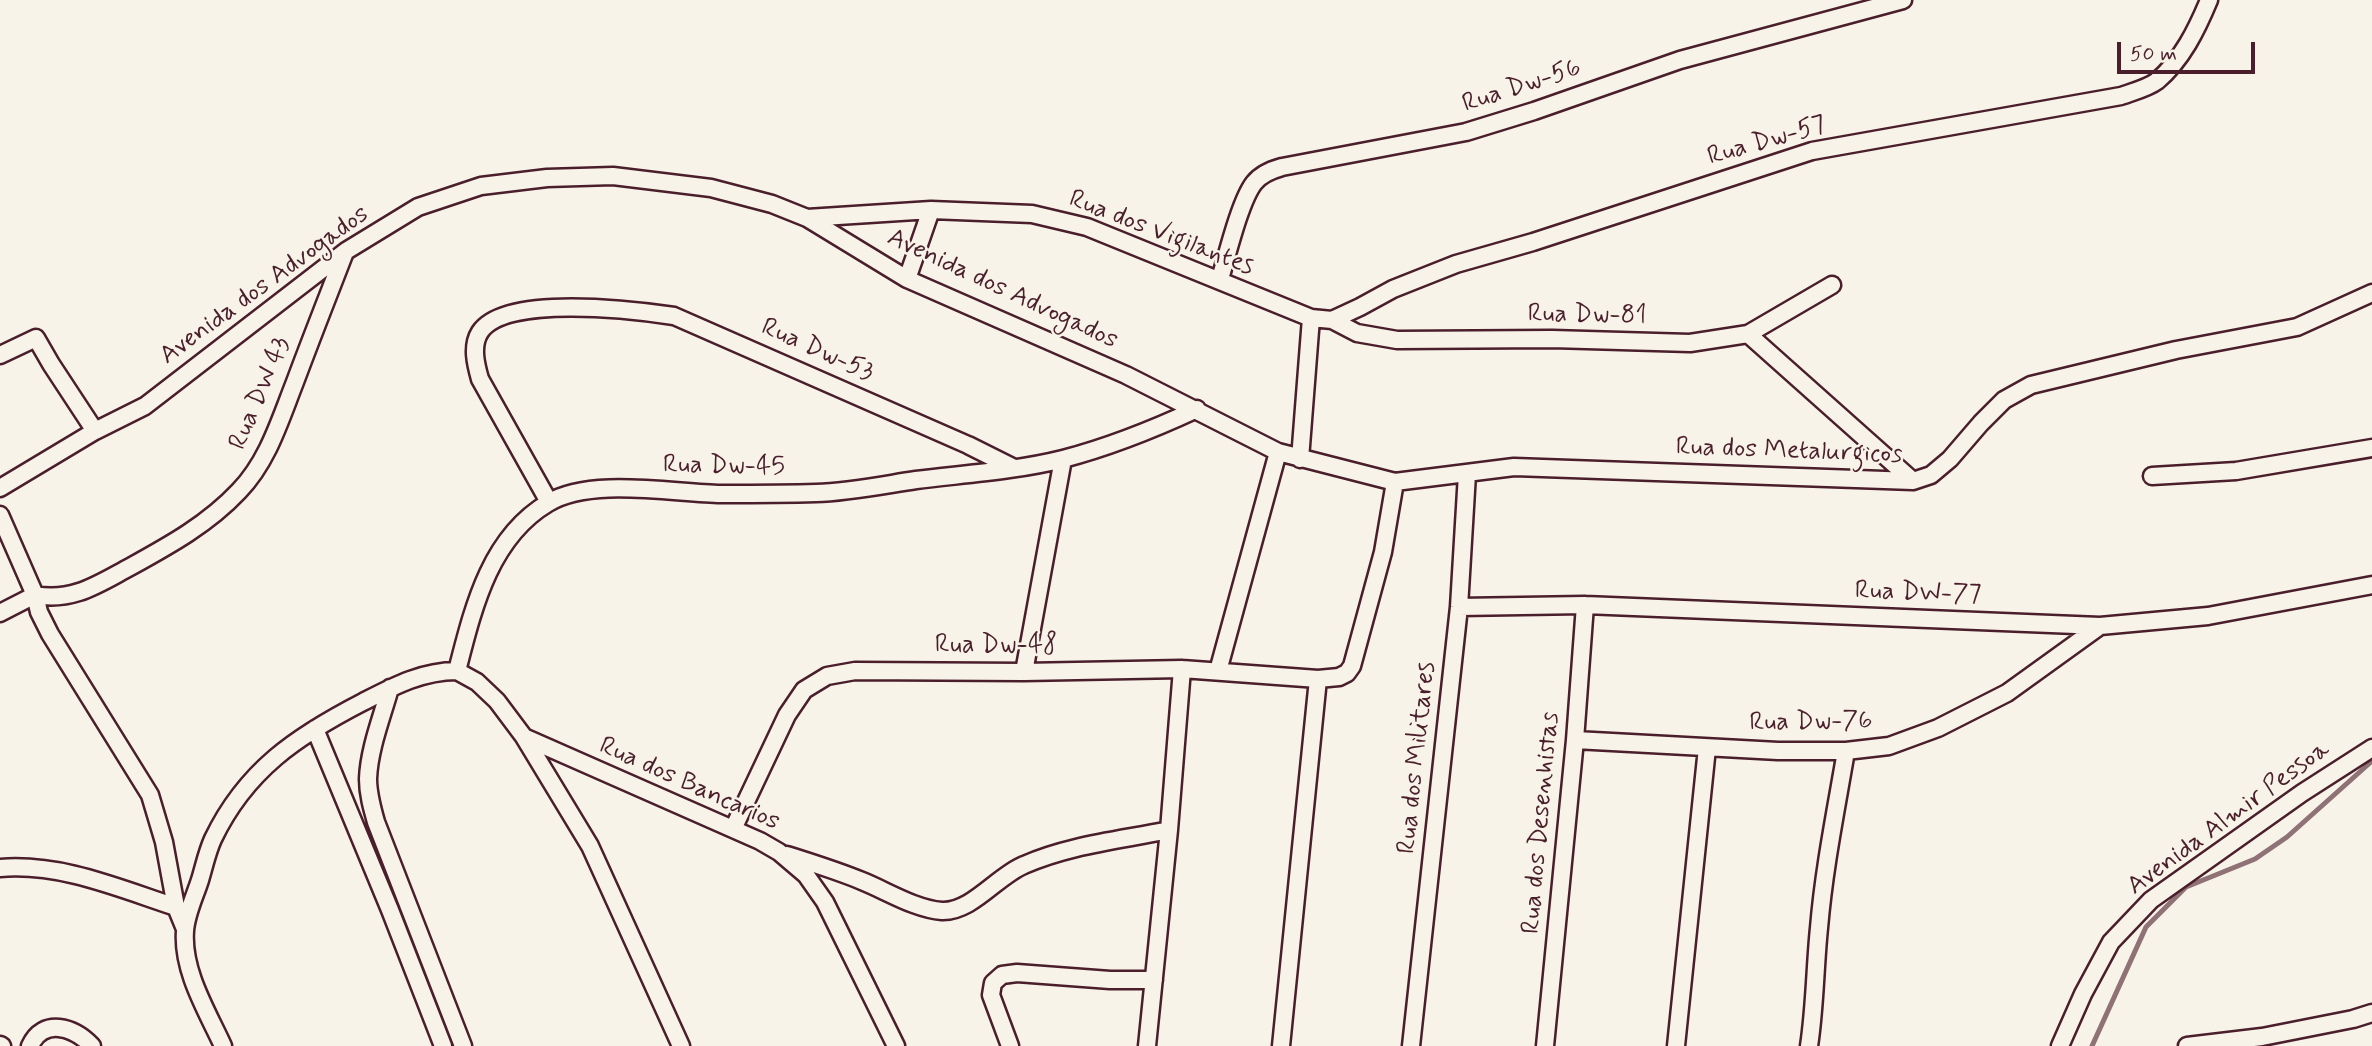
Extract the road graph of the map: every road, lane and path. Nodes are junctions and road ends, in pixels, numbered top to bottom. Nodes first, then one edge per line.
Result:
1 (1903, 0) edge
2 (2209, 0) edge
3 (931, 210) junction
4 (807, 218) junction
5 (346, 251) junction
6 (907, 279) junction
7 (1220, 279) junction
8 (1832, 285) dead end
9 (2372, 293) edge
10 (1311, 318) junction
11 (1332, 320) junction
12 (1748, 334) junction
13 (0, 355) edge
14 (1197, 409) junction
15 (95, 431) junction
16 (2372, 449) edge
17 (1278, 452) junction
18 (1063, 459) junction
19 (1300, 459) junction
20 (1014, 468) junction
21 (1467, 474) junction
22 (2152, 476) dead end
23 (1913, 481) junction
24 (1395, 482) junction
25 (0, 488) edge
26 (549, 502) junction
27 (0, 515) edge
28 (2372, 585) edge
29 (35, 595) junction
30 (1586, 605) junction
31 (1459, 607) junction
32 (0, 613) edge
33 (2100, 626) junction
34 (1182, 669) junction
35 (457, 671) junction
36 (1217, 671) junction
37 (1024, 672) junction
38 (1318, 679) junction
39 (390, 688) junction
40 (315, 729) junction
41 (524, 737) junction
42 (1575, 740) junction
43 (1707, 748) junction
44 (2372, 748) edge
45 (1846, 751) junction
46 (733, 829) junction
47 (1169, 830) junction
48 (779, 852) junction
49 (0, 868) edge
50 (406, 903) junction
51 (176, 907) junction
52 (390, 910) junction
53 (185, 929) junction
54 (1154, 979) junction
55 (2372, 1013) edge
56 (30, 1046) edge
57 (92, 1046) edge
58 (223, 1046) edge
59 (443, 1046) edge
60 (463, 1046) edge
61 (681, 1046) edge
62 (896, 1046) edge
63 (1010, 1046) edge
64 (1147, 1046) edge
65 (1281, 1046) edge
66 (1411, 1046) edge
67 (1545, 1046) edge
68 (1676, 1046) edge
69 (1809, 1046) edge
70 (2060, 1046) edge
71 (2187, 1046) edge

1 - 7 street, Rua Dw-56
2 - 11 street, Rua Dw-57
3 - 4 street, Rua dos Vigilantes
3 - 6 street
3 - 7 street, Rua dos Vigilantes
4 - 5 street, Avenida dos Advogados
4 - 6 street, Avenida dos Advogados
5 - 15 street, Avenida dos Advogados
5 - 29 street, Rua DW 43
6 - 14 street, Avenida dos Advogados
7 - 10 street, Rua dos Vigilantes
8 - 12 street, Rua Dw-81
9 - 23 street, Rua dos Metalurgicos
10 - 11 street
10 - 19 street
11 - 12 street, Rua Dw-81
12 - 23 street
13 - 15 street
14 - 17 street, Avenida dos Advogados
14 - 18 street, Rua Dw-45
15 - 25 street, Avenida dos Advogados
16 - 22 street
17 - 19 street, Avenida dos Advogados
17 - 36 street
18 - 20 street, Rua Dw-45
18 - 37 street
19 - 24 street, Avenida dos Advogados
20 - 26 street, Rua Dw-45
20 - 26 street, Rua Dw-53
21 - 23 street, Rua dos Metalurgicos
21 - 24 street, Rua dos Metalurgicos
21 - 31 street, Rua dos Militares
24 - 38 street, Rua Dw-48
26 - 35 street
27 - 29 street
28 - 33 street, Rua DW-77
29 - 32 street
29 - 51 street
30 - 31 street, Rua DW-77
30 - 33 street, Rua DW-77
30 - 42 street, Rua dos Desenhistas
31 - 66 street, Rua dos Militares
33 - 45 street, Rua Dw-76
34 - 36 street, Rua Dw-48
34 - 37 street, Rua Dw-48
34 - 47 street
35 - 39 street
35 - 41 street
36 - 38 street, Rua Dw-48
37 - 46 street, Rua Dw-48
38 - 65 street
39 - 40 street
39 - 50 street
40 - 52 street
40 - 53 street
41 - 46 street, Rua dos Bancarios
41 - 61 street
42 - 43 street, Rua Dw-76
42 - 67 street, Rua dos Desenhistas
43 - 45 street, Rua Dw-76
43 - 68 street
44 - 70 street, Avenida Almir Pessoa
45 - 69 street
46 - 48 street, Rua dos Bancarios
47 - 48 street
47 - 54 street
48 - 62 street, Rua dos Bancarios
49 - 51 street
50 - 52 street
50 - 60 street
51 - 53 street
52 - 59 street
53 - 58 street
54 - 63 street
54 - 64 street
55 - 71 street
56 - 57 street

